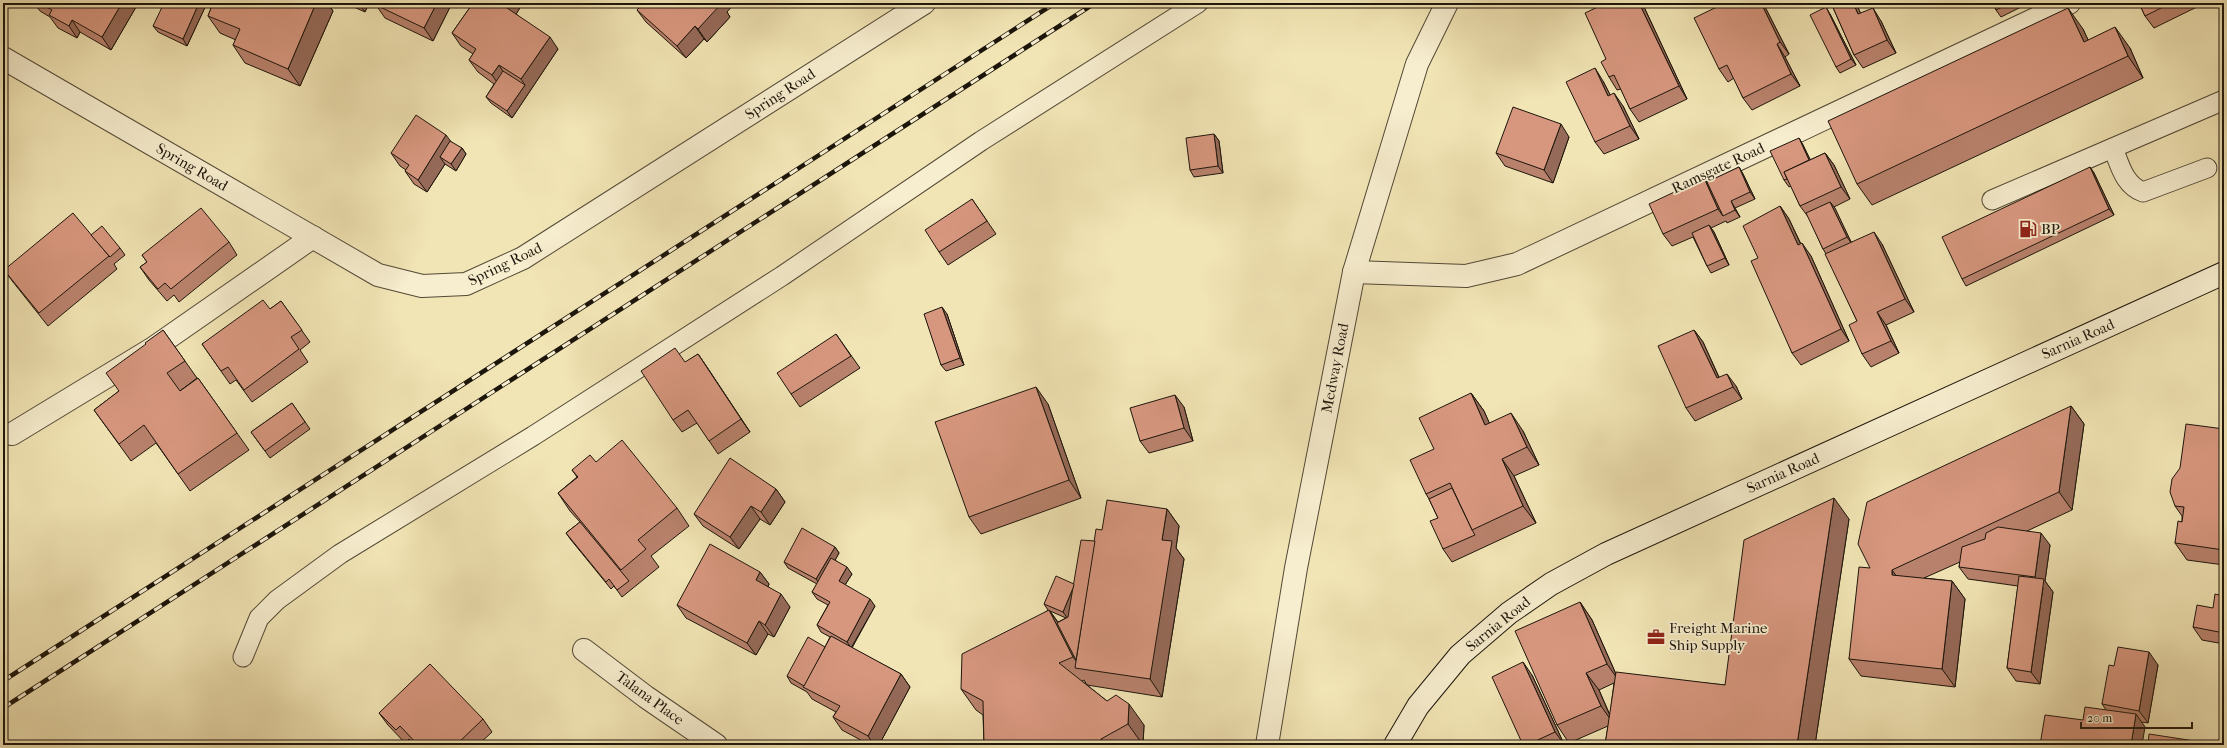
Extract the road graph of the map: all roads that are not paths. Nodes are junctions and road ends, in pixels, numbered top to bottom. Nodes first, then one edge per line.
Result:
1 (924, 3) edge
2 (1198, 3) edge
3 (1448, 3) edge
4 (2069, 3) edge
5 (3, 58) edge
6 (2224, 100) edge
7 (2113, 148) junction
8 (2207, 168) dead end
9 (1992, 200) dead end
10 (313, 237) junction
11 (1354, 272) junction
12 (2224, 273) edge
13 (12, 434) dead end
14 (584, 650) dead end
15 (243, 657) dead end
16 (716, 745) edge
17 (1267, 745) edge
18 (1395, 745) edge

1 - 10 street, Spring Road
2 - 15 lane
3 - 11 street, Medway Road
4 - 11 street, Ramsgate Road
5 - 10 street, Spring Road
6 - 7 lane
7 - 8 lane
7 - 9 lane
10 - 13 street
11 - 17 street, Medway Road
12 - 18 street, Sarnia Road
14 - 16 street, Talana Place

